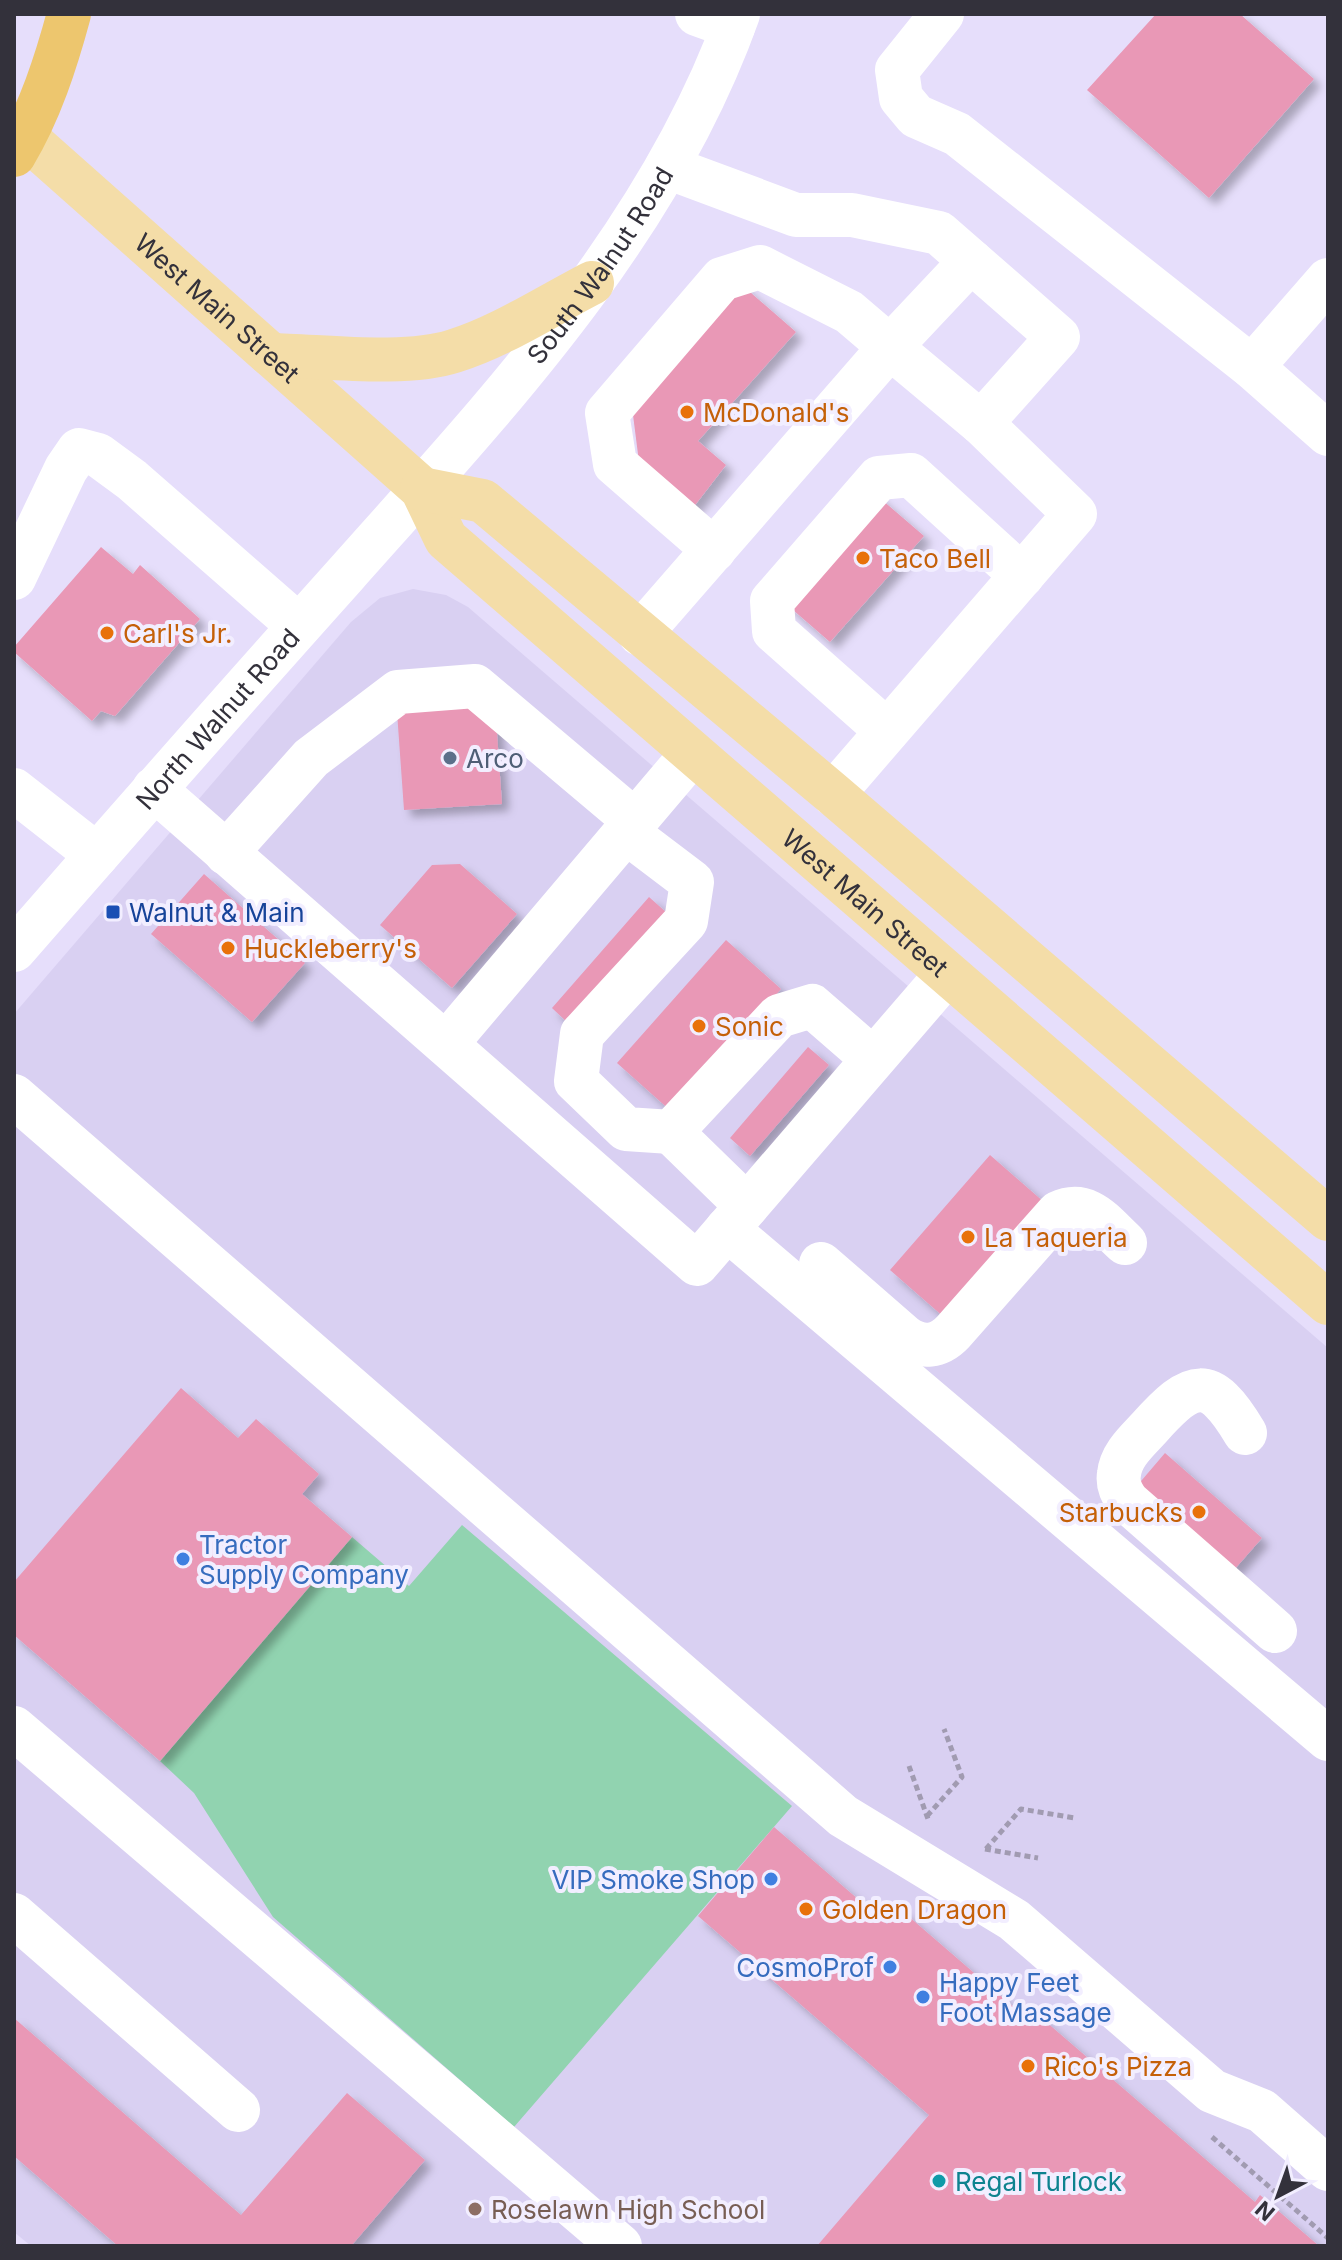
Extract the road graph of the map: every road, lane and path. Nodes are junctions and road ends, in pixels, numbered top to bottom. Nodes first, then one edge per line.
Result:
1 (69, 14) edge
2 (942, 14) edge
3 (723, 18) edge
4 (18, 140) edge
5 (667, 167) junction
6 (971, 261) junction
7 (1328, 280) edge
8 (592, 283) junction
9 (890, 347) junction
10 (271, 355) junction
11 (1252, 367) junction
12 (981, 423) junction
13 (1328, 434) edge
14 (422, 489) junction
15 (714, 550) junction
16 (1022, 576) junction
17 (14, 578) edge
18 (299, 626) junction
19 (640, 634) junction
20 (887, 731) junction
21 (692, 754) junction
22 (154, 789) junction
23 (14, 790) edge
24 (833, 794) junction
25 (630, 827) junction
26 (226, 853) junction
27 (97, 855) junction
28 (14, 950) edge
29 (947, 974) junction
30 (446, 1044) junction
31 (873, 1059) junction
32 (14, 1096) edge
33 (671, 1132) junction
34 (737, 1218) junction
35 (1328, 1219) edge
36 (1125, 1243) dead end
37 (821, 1264) dead end
38 (1328, 1303) edge
39 (1245, 1433) dead end
40 (1275, 1631) dead end
41 (14, 1728) edge
42 (944, 1729) dead end
43 (1328, 1739) edge
44 (909, 1766) dead end
45 (927, 1816) junction
46 (1075, 1818) dead end
47 (932, 1829) dead end
48 (977, 1848) dead end
49 (986, 1849) junction
50 (1038, 1858) dead end
51 (14, 1915) edge
52 (238, 2110) dead end
53 (1328, 2169) edge
54 (620, 2246) edge

1 - 4 highway
2 - 11 street
3 - 5 street, South Walnut Road
4 - 10 main road, West Main Street
5 - 6 street
5 - 8 street, South Walnut Road
6 - 9 street
6 - 12 street
7 - 11 street
8 - 10 main road
8 - 14 street, South Walnut Road
9 - 12 street
9 - 15 street
9 - 15 street
10 - 14 main road, West Main Street
11 - 13 street
12 - 16 street
14 - 18 street, North Walnut Road
14 - 19 main road
14 - 21 main road, West Main Street
15 - 19 street
16 - 20 street
16 - 20 street
17 - 18 street
18 - 22 street, North Walnut Road
19 - 24 main road
20 - 24 street
21 - 25 street
21 - 29 main road, West Main Street
22 - 26 street
22 - 27 street, North Walnut Road
23 - 27 street
24 - 35 main road
25 - 26 street
25 - 30 street
25 - 33 street
26 - 30 street
27 - 28 street, North Walnut Road
29 - 31 street
29 - 38 main road, West Main Street
30 - 34 street
31 - 33 street
31 - 34 street
32 - 53 street
33 - 34 street
34 - 43 street
36 - 37 street
39 - 40 street
41 - 54 street
42 - 45 path
44 - 45 path
45 - 47 path
46 - 49 path
48 - 49 path
49 - 50 path
51 - 52 street

